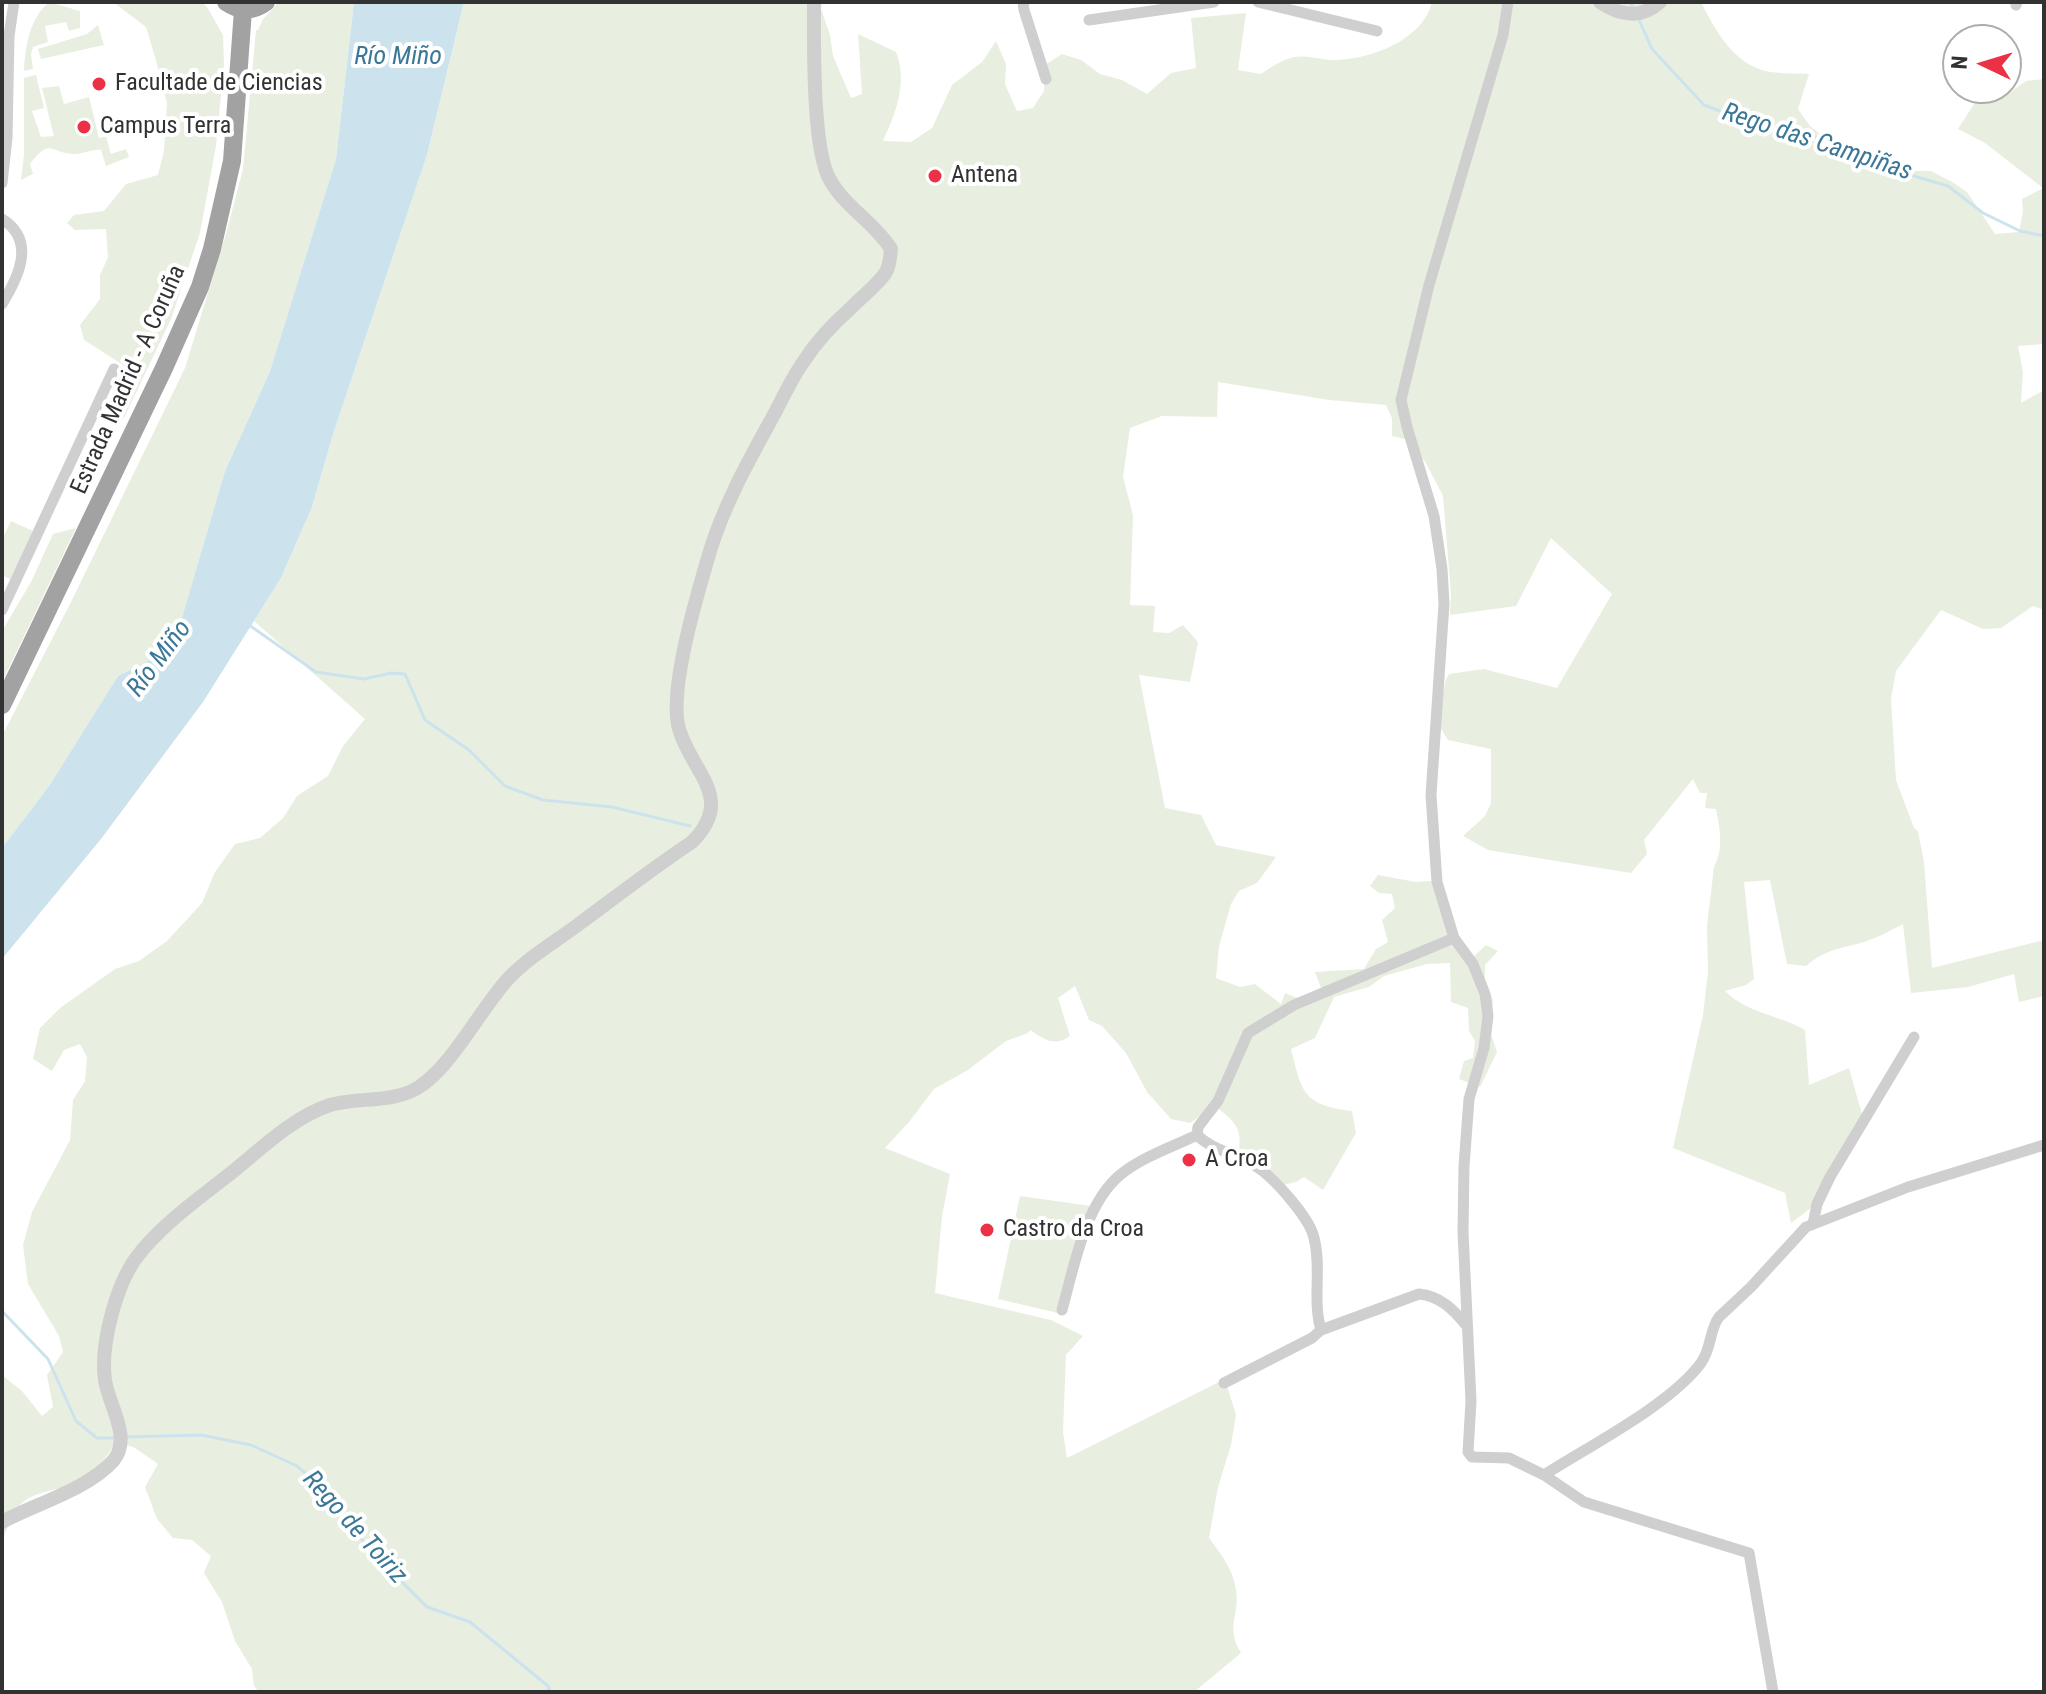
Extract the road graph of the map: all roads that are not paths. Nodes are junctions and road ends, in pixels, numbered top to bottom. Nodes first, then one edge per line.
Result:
1 (14, 2) edge
2 (266, 2) edge
3 (814, 2) edge
4 (1023, 2) edge
5 (1214, 2) edge
6 (1258, 2) edge
7 (1508, 2) edge
8 (1600, 2) edge
9 (1660, 2) edge
10 (235, 6) edge
11 (1150, 6) edge
12 (1089, 20) dead end
13 (1377, 31) dead end
14 (1046, 79) dead end
15 (2, 183) edge
16 (2, 219) edge
17 (2, 304) edge
18 (114, 369) dead end
19 (2, 610) edge
20 (2, 705) edge
21 (1454, 938) junction
22 (1914, 1037) dead end
23 (1197, 1135) junction
24 (2044, 1145) edge
25 (1813, 1224) junction
26 (1062, 1310) dead end
27 (1466, 1325) junction
28 (1321, 1330) junction
29 (1224, 1383) dead end
30 (1544, 1475) junction
31 (2, 1522) edge
32 (1773, 1692) edge

1 - 15 street
2 - 10 highway, Estrada Madrid - A Coruña
3 - 31 street
4 - 14 street
5 - 11 street
6 - 13 street
7 - 21 street
8 - 9 street
10 - 20 highway, Estrada Madrid - A Coruña
11 - 12 street
16 - 17 street
18 - 19 street
21 - 23 street
21 - 27 street
22 - 25 street
23 - 26 street
23 - 28 street
24 - 25 street
25 - 30 street
27 - 28 street
27 - 30 street
28 - 29 street
30 - 32 street

